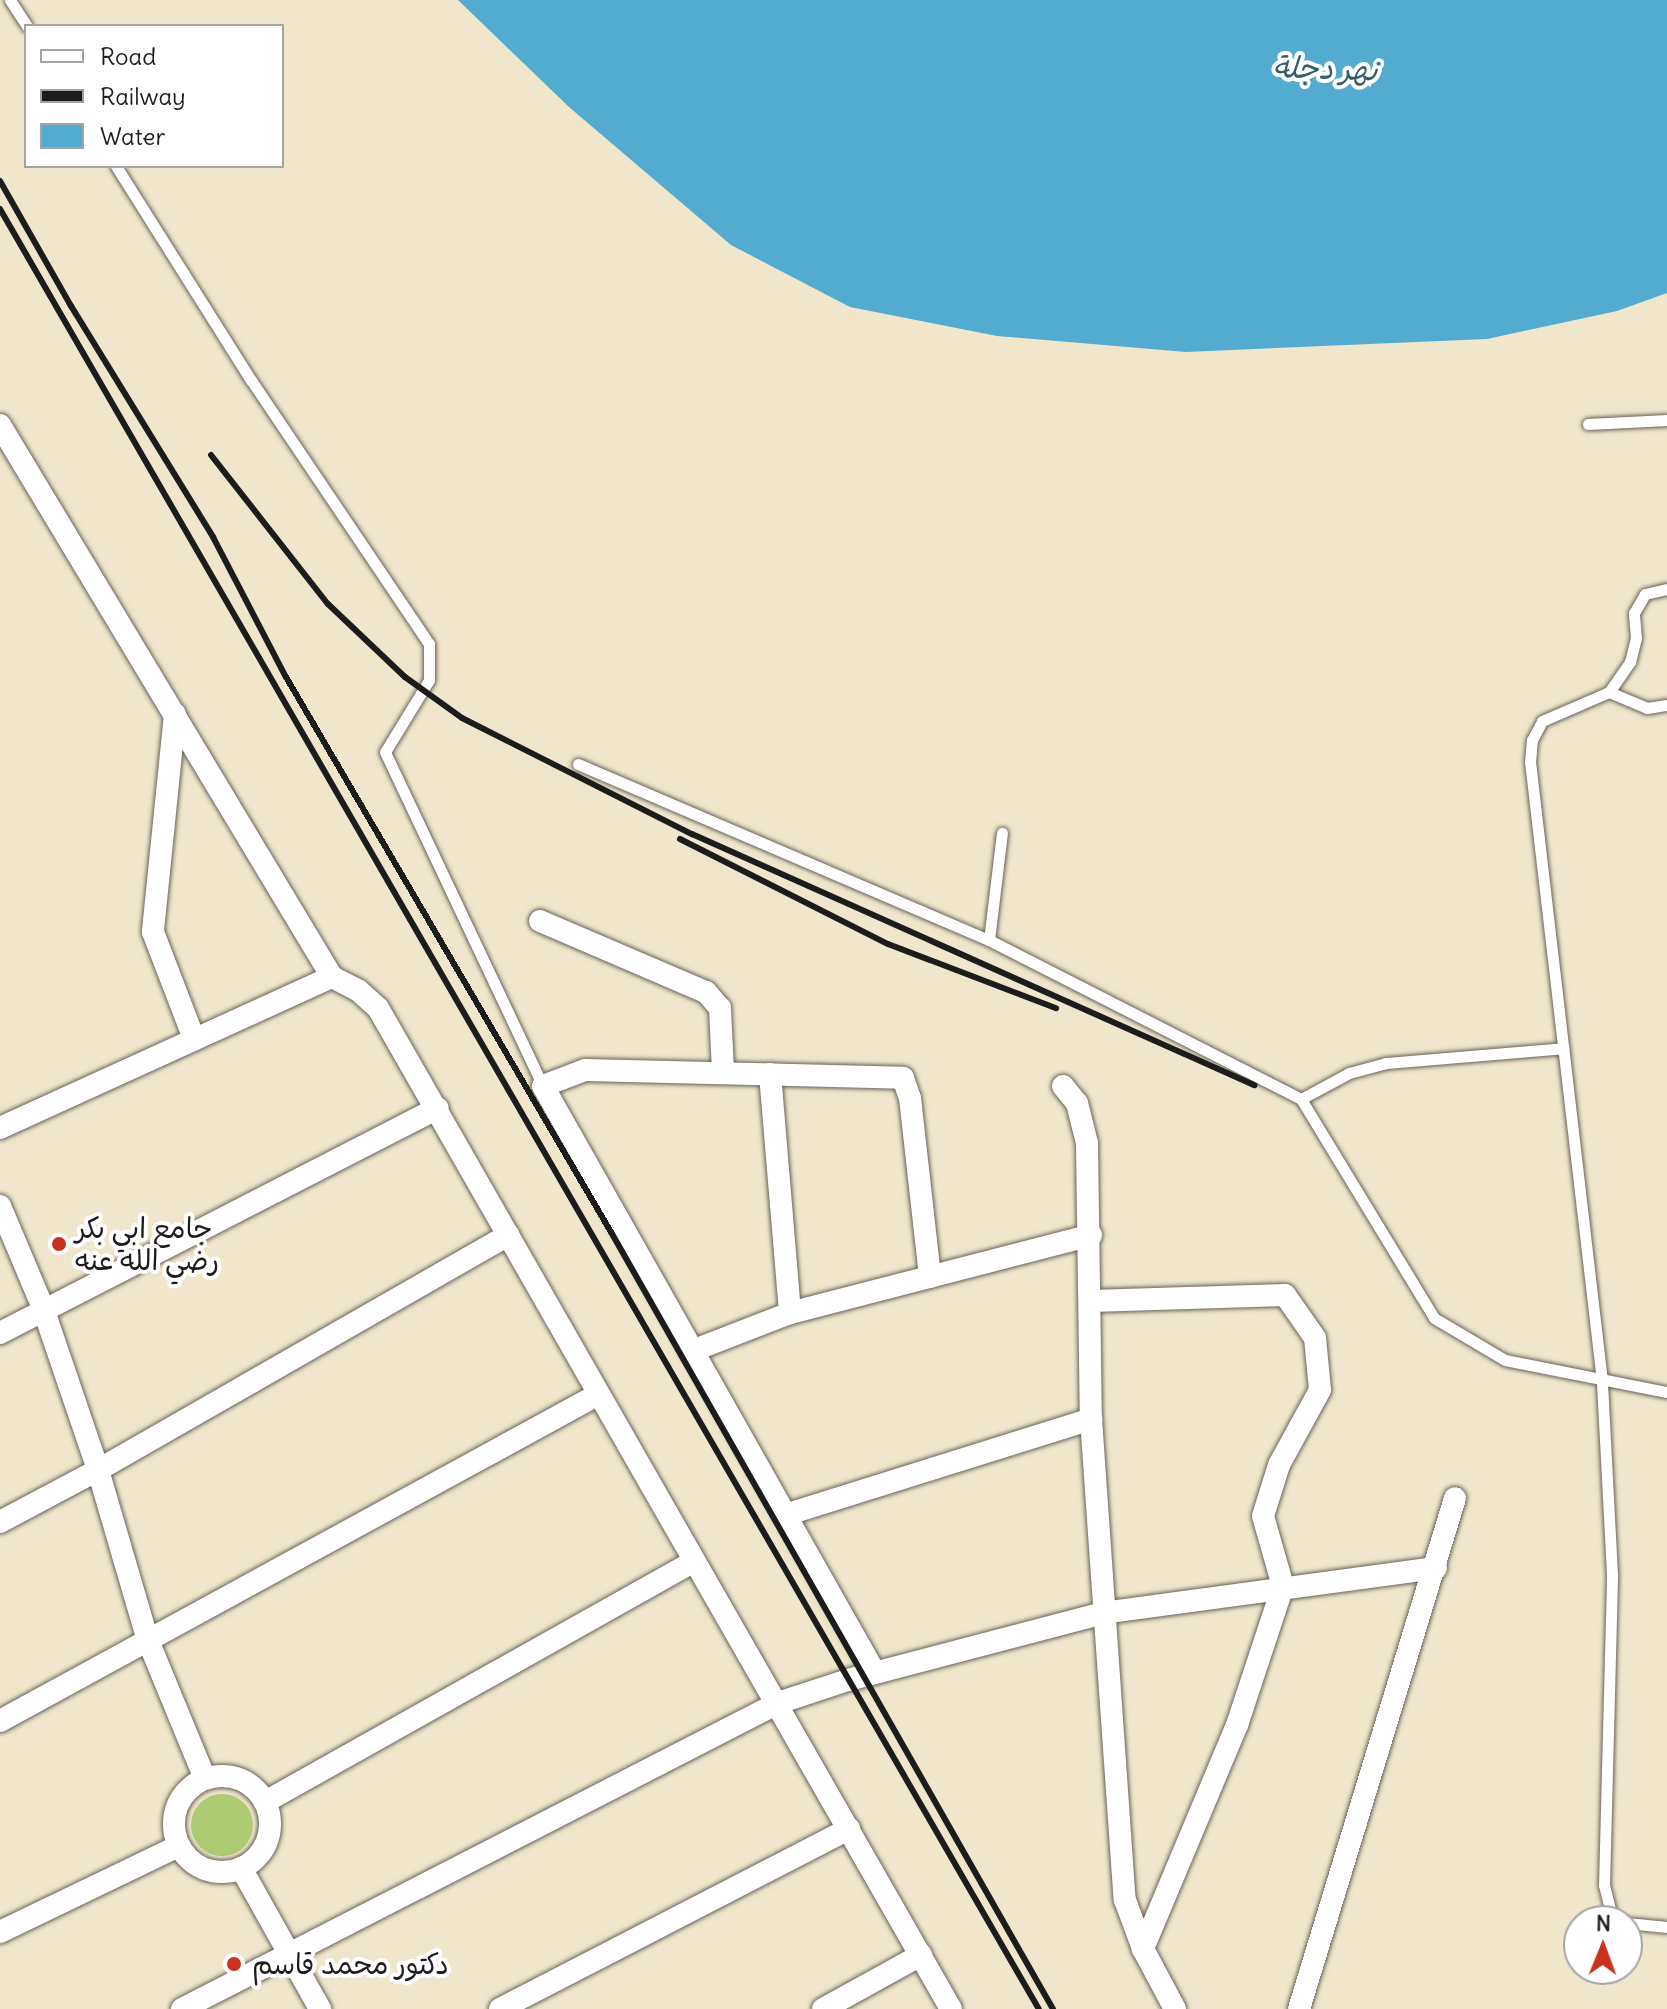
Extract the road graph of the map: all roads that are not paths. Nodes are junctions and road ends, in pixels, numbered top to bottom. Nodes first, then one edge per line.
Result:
1 (10, 0) edge
2 (26, 24) edge
3 (117, 168) edge
4 (1667, 420) edge
5 (1588, 424) dead end
6 (0, 425) edge
7 (1667, 589) edge
8 (1609, 692) junction
9 (1667, 705) edge
10 (175, 714) junction
11 (578, 764) dead end
12 (1002, 833) dead end
13 (540, 921) dead end
14 (989, 940) junction
15 (332, 977) junction
16 (194, 1039) junction
17 (1563, 1048) junction
18 (723, 1071) junction
19 (770, 1074) junction
20 (543, 1086) junction
21 (1063, 1086) dead end
22 (1301, 1099) junction
23 (438, 1108) junction
24 (0, 1128) edge
25 (0, 1206) edge
26 (508, 1235) junction
27 (1091, 1235) junction
28 (930, 1277) junction
29 (1091, 1301) junction
30 (43, 1308) junction
31 (790, 1313) junction
32 (0, 1333) edge
33 (692, 1351) junction
34 (1602, 1381) junction
35 (1667, 1392) edge
36 (599, 1394) junction
37 (1091, 1419) junction
38 (98, 1470) junction
39 (1455, 1498) dead end
40 (785, 1515) junction
41 (0, 1522) edge
42 (694, 1561) junction
43 (1436, 1568) junction
44 (1283, 1586) junction
45 (1103, 1613) junction
46 (147, 1638) junction
47 (875, 1673) junction
48 (778, 1703) junction
49 (0, 1721) edge
50 (205, 1779) junction
51 (265, 1802) junction
52 (849, 1829) junction
53 (179, 1846) junction
54 (241, 1868) junction
55 (1609, 1905) edge
56 (1643, 1925) edge
57 (1667, 1927) edge
58 (0, 1932) edge
59 (1143, 1949) junction
60 (287, 1952) junction
61 (921, 1955) junction
62 (182, 2009) edge
63 (320, 2009) edge
64 (500, 2009) edge
65 (823, 2009) edge
66 (951, 2009) edge
67 (1175, 2009) edge
68 (1299, 2009) edge

1 - 2 lane
3 - 20 lane
4 - 5 lane
6 - 10 street
7 - 8 lane
8 - 9 lane
8 - 17 lane
10 - 15 street
10 - 16 street
11 - 14 lane
12 - 14 lane
13 - 18 street
14 - 22 lane
15 - 16 street
15 - 23 street
16 - 24 street
17 - 22 lane
17 - 34 lane
18 - 19 street
18 - 20 street
19 - 28 street
19 - 31 street
20 - 33 street
21 - 27 street
22 - 34 lane
23 - 26 street
23 - 30 street
25 - 30 street
26 - 36 street
26 - 38 street
27 - 28 street
27 - 29 street
28 - 31 street
29 - 37 street
29 - 44 street
30 - 32 street
30 - 38 street
31 - 33 street
33 - 40 street
34 - 35 lane
34 - 55 lane
36 - 42 street
36 - 46 street
37 - 40 street
37 - 45 street
38 - 41 street
38 - 46 street
39 - 43 street
40 - 47 street
42 - 48 street
42 - 51 street
43 - 44 street
43 - 68 street
44 - 45 street
44 - 59 street
45 - 47 street
45 - 59 street
46 - 49 street
46 - 50 street
47 - 48 street
48 - 52 street
48 - 60 street
50 - 51 street
50 - 53 street
51 - 54 street
52 - 61 street
52 - 64 street
53 - 54 street
53 - 58 street
54 - 60 street
56 - 57 lane
59 - 67 street
60 - 62 street
60 - 63 street
61 - 65 street
61 - 66 street

